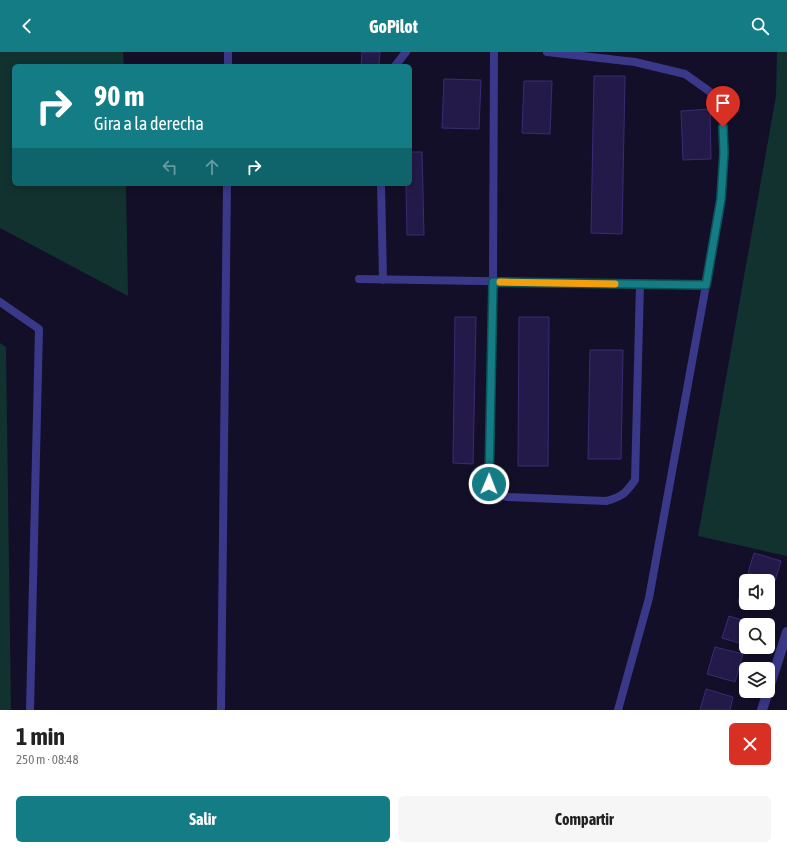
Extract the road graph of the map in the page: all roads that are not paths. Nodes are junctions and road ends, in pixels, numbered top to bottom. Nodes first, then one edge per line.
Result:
1 (228, 52) edge
2 (406, 52) edge
3 (494, 52) edge
4 (547, 52) edge
5 (228, 64) edge
6 (397, 64) edge
7 (227, 186) edge
8 (381, 186) edge
9 (359, 279) dead end
10 (383, 280) junction
11 (493, 282) junction
12 (640, 284) junction
13 (706, 285) junction
14 (0, 302) edge
15 (787, 632) edge
16 (30, 710) edge
17 (221, 710) edge
18 (618, 710) edge
19 (762, 710) edge

1 - 5 lane
2 - 6 lane
3 - 11 lane
4 - 13 lane
7 - 17 lane
8 - 10 lane
9 - 10 lane
10 - 11 lane
11 - 12 lane
11 - 12 lane
12 - 13 lane
13 - 18 lane
14 - 16 lane
15 - 19 street

